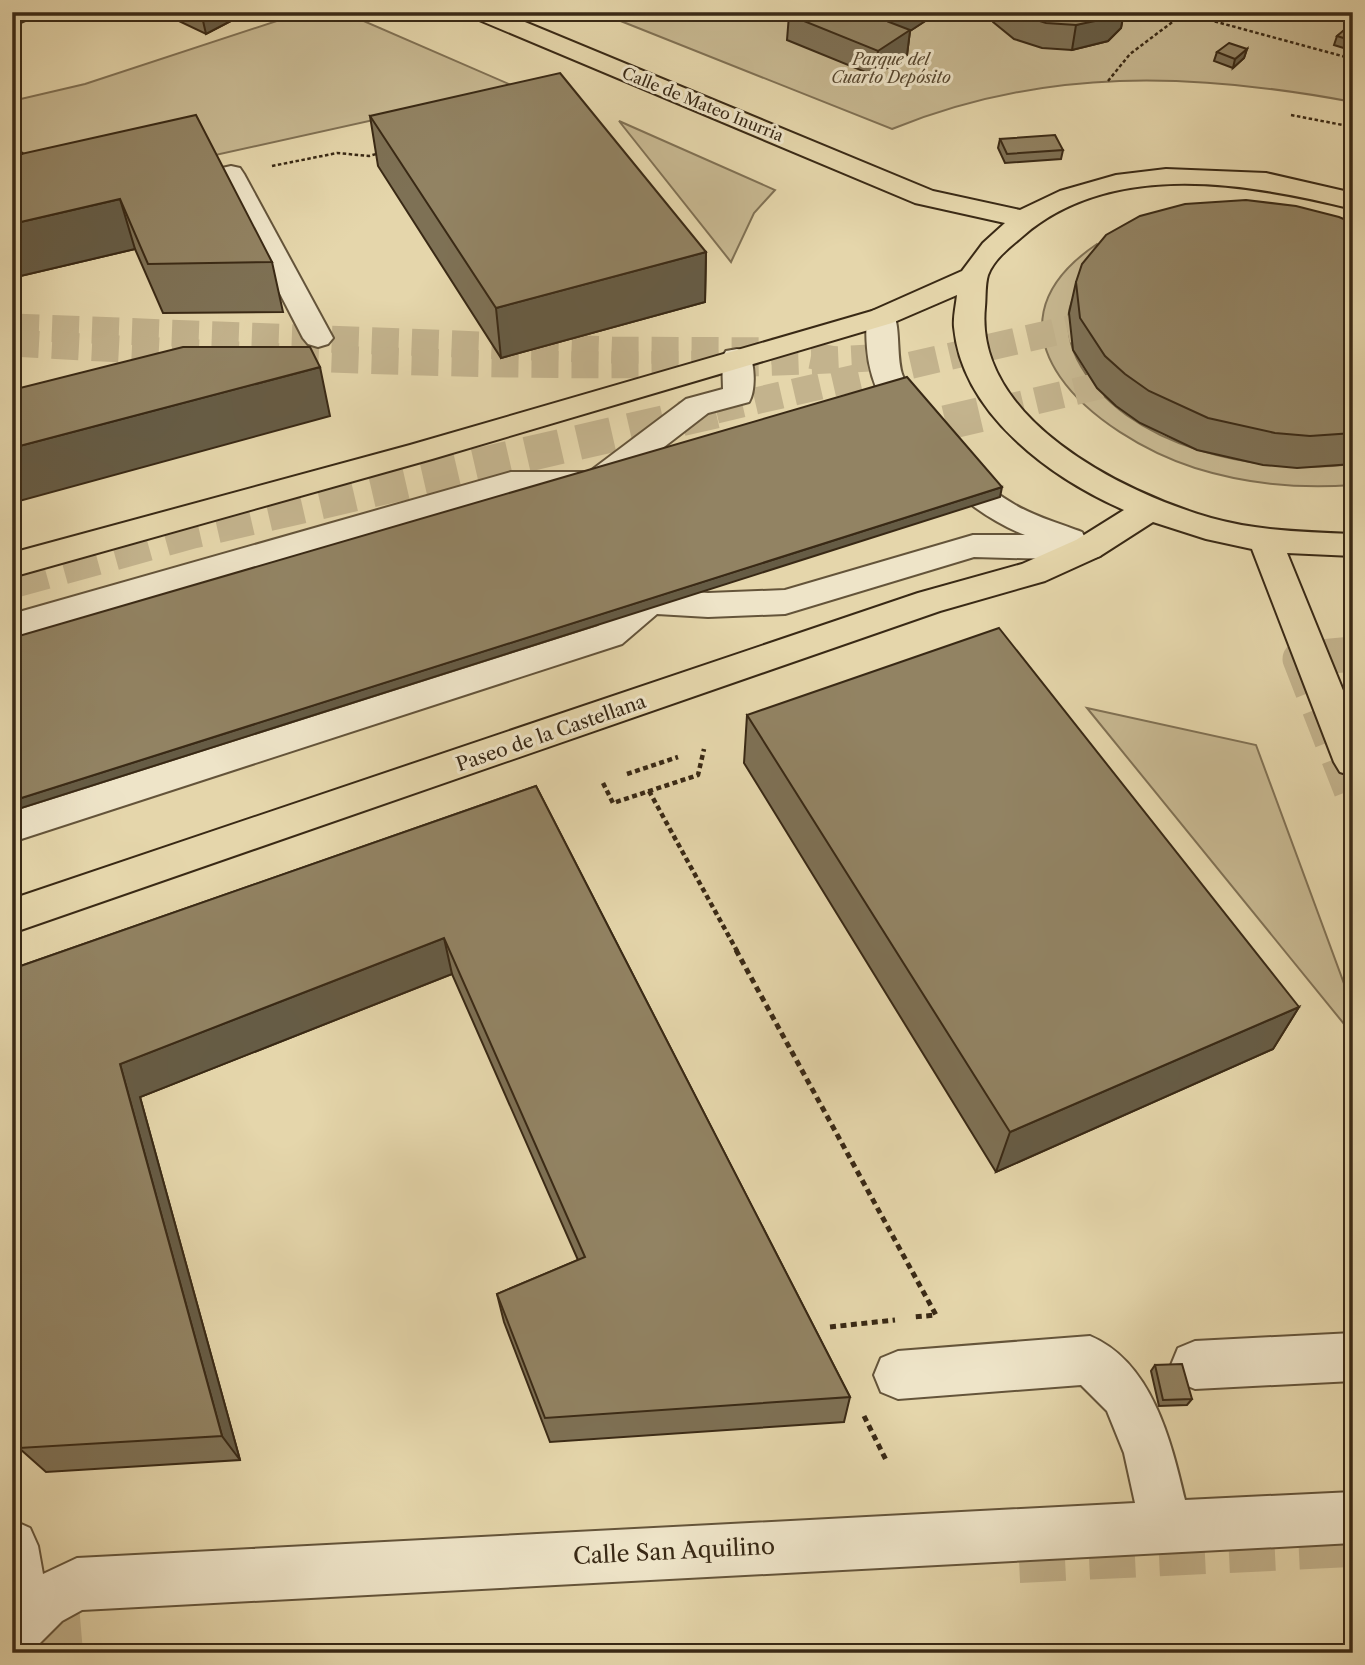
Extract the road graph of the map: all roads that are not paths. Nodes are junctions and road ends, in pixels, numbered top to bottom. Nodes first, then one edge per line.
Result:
1 (480, 12) edge
2 (231, 174) road end
3 (1348, 191) edge
4 (925, 197) junction
5 (1026, 220) junction
6 (973, 250) junction
7 (882, 317) junction
8 (318, 338) dead end
9 (737, 358) junction
10 (1150, 509) junction
11 (1265, 540) junction
12 (1353, 545) edge
13 (1088, 548) junction
14 (12, 565) edge
15 (12, 627) edge
16 (1353, 762) edge
17 (12, 827) edge
18 (12, 916) edge
19 (1353, 1357) edge
20 (1195, 1365) dead end
21 (898, 1375) dead end
22 (1353, 1517) edge
23 (1165, 1525) junction
24 (12, 1546) edge
25 (12, 1617) edge
26 (12, 1636) edge
27 (33, 1653) edge

1 - 4 main road, Calle de Mateo Inurria
2 - 8 street
3 - 5 main road
4 - 5 main road, Calle de Mateo Inurria
4 - 6 main road, Calle de Mateo Inurria
5 - 6 main road
6 - 7 main road
6 - 10 main road
7 - 9 main road
7 - 13 street
9 - 14 main road
9 - 15 street
10 - 11 main road
10 - 13 main road, Paseo de la Castellana
11 - 12 main road
11 - 16 main road
13 - 17 street
13 - 18 main road, Paseo de la Castellana
19 - 20 street
21 - 23 street
22 - 23 street, Calle San Aquilino
23 - 26 street, Calle San Aquilino
24 - 25 street
26 - 27 street

